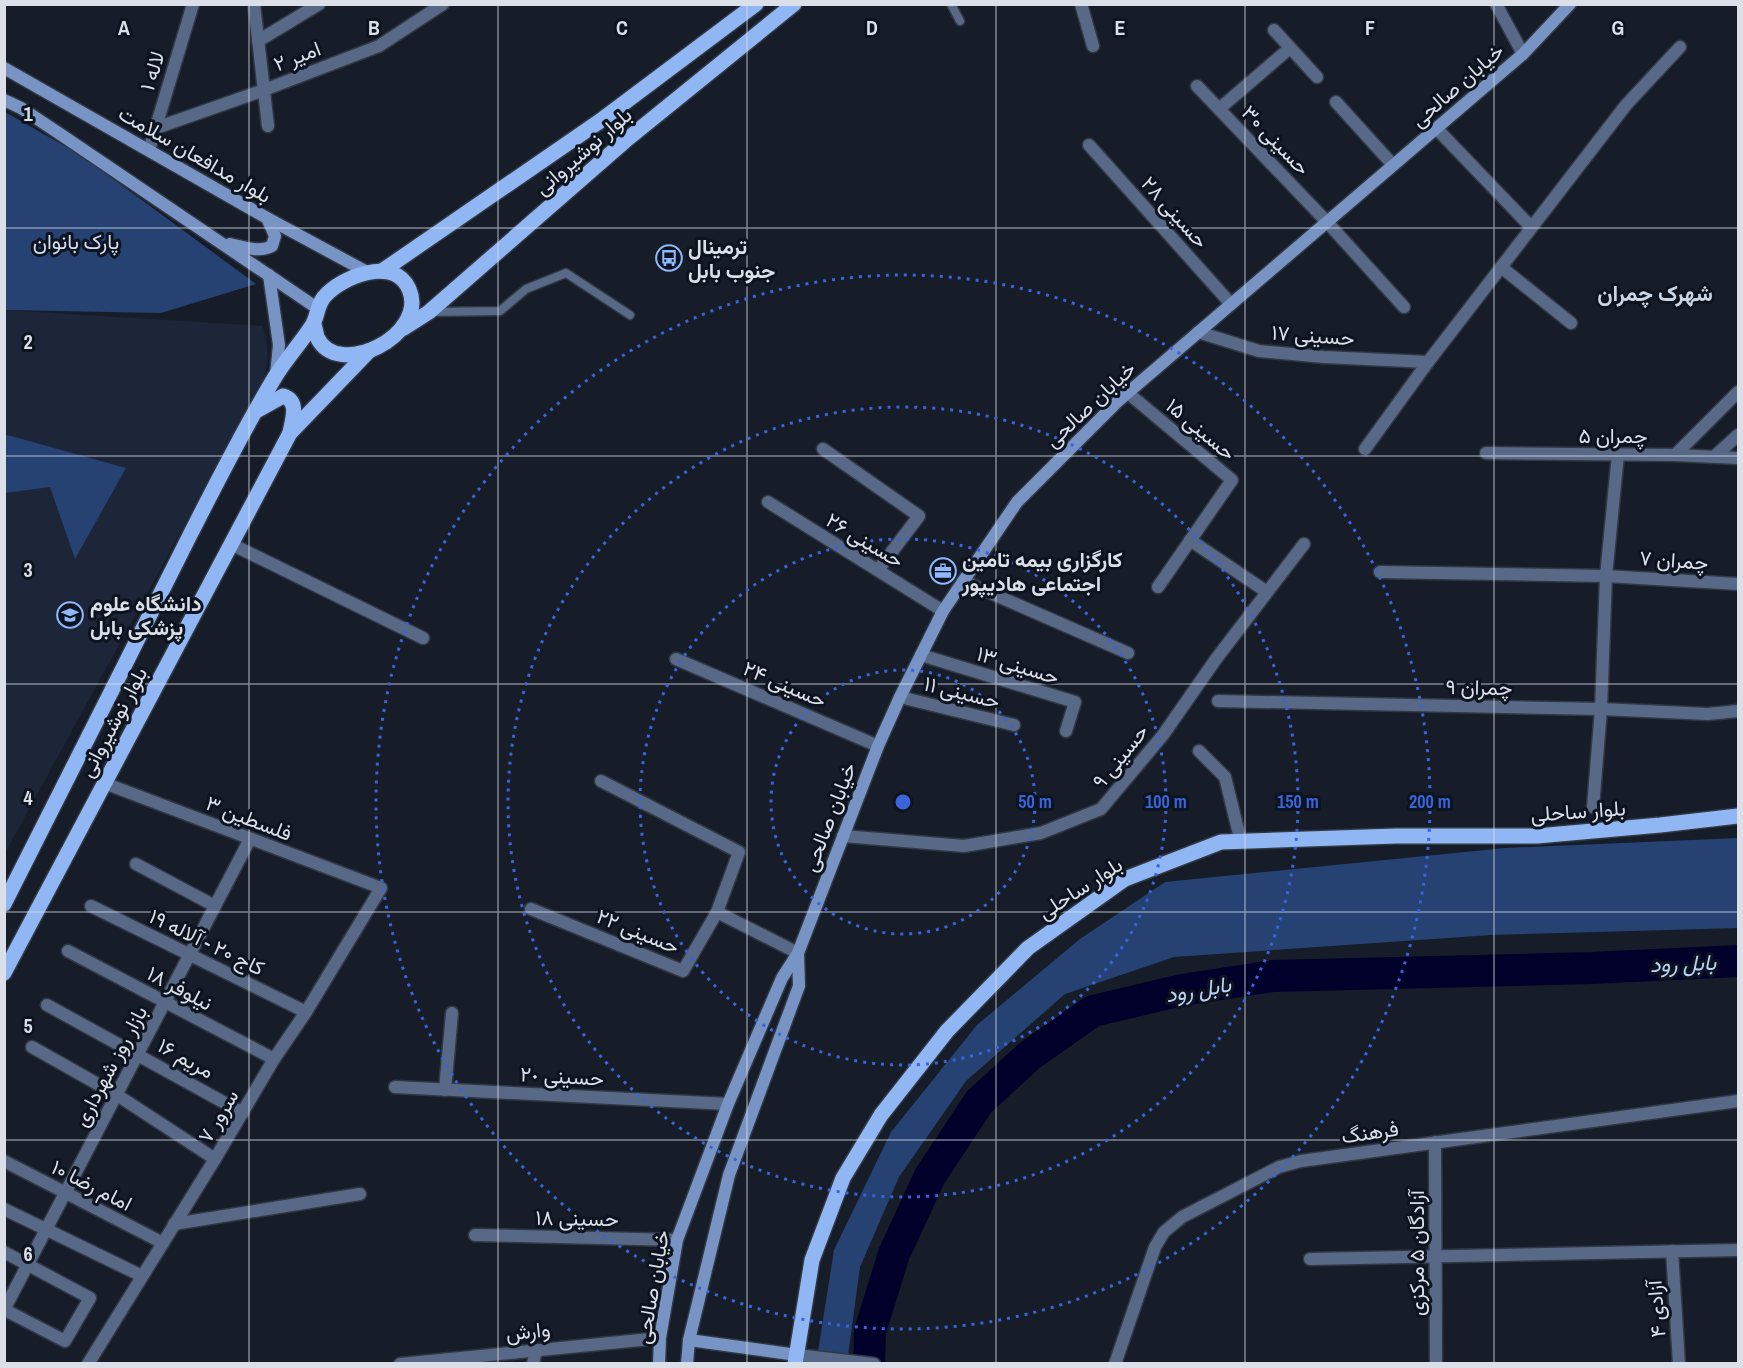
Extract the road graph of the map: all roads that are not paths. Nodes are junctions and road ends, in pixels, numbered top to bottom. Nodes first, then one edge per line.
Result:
1 (193, 4) edge
2 (254, 4) edge
3 (319, 4) edge
4 (443, 4) edge
5 (756, 4) edge
6 (794, 4) edge
7 (951, 4) edge
8 (1081, 4) edge
9 (1496, 4) edge
10 (1570, 4) edge
11 (960, 21) dead end
12 (1274, 30) dead end
13 (258, 41) junction
14 (1093, 46) dead end
15 (1680, 47) dead end
16 (1290, 48) junction
17 (1523, 54) junction
18 (4, 68) edge
19 (1317, 77) dead end
20 (1197, 86) dead end
21 (264, 90) junction
22 (4, 100) edge
23 (1336, 102) dead end
24 (1219, 109) junction
25 (268, 126) dead end
26 (156, 128) junction
27 (1436, 128) junction
28 (1089, 145) dead end
29 (149, 150) junction
30 (1393, 165) junction
31 (267, 218) junction
32 (1327, 222) junction
33 (1532, 227) junction
34 (220, 241) junction
35 (1501, 267) junction
36 (375, 271) junction
37 (269, 275) junction
38 (1231, 304) junction
39 (1404, 307) dead end
40 (317, 308) junction
41 (429, 312) junction
42 (630, 315) dead end
43 (1571, 322) dead end
44 (314, 324) junction
45 (401, 330) junction
46 (1198, 332) junction
47 (369, 351) junction
48 (1428, 362) junction
49 (276, 375) junction
50 (1738, 392) edge
51 (1128, 393) junction
52 (255, 412) junction
53 (290, 433) junction
54 (1738, 435) edge
55 (1365, 448) dead end
56 (823, 449) dead end
57 (1486, 453) dead end
58 (1618, 454) junction
59 (1675, 454) junction
60 (1715, 456) junction
61 (1738, 458) edge
62 (768, 502) dead end
63 (1190, 540) junction
64 (231, 544) junction
65 (1304, 544) dead end
66 (879, 570) junction
67 (1380, 572) dead end
68 (1606, 576) junction
69 (963, 581) junction
70 (1738, 584) edge
71 (1158, 587) dead end
72 (1267, 592) junction
73 (943, 611) junction
74 (423, 638) dead end
75 (1128, 653) dead end
76 (921, 655) junction
77 (676, 659) dead end
78 (900, 697) junction
79 (1218, 701) dead end
80 (1601, 709) junction
81 (1738, 711) edge
82 (1014, 725) dead end
83 (1066, 731) dead end
84 (878, 746) junction
85 (1200, 751) dead end
86 (601, 781) dead end
87 (104, 783) junction
88 (1593, 807) dead end
89 (1738, 816) edge
90 (843, 836) junction
91 (250, 839) junction
92 (1241, 842) junction
93 (136, 864) dead end
94 (381, 888) joint
95 (4, 904) edge
96 (92, 906) dead end
97 (215, 906) junction
98 (531, 909) dead end
99 (717, 912) junction
100 (68, 951) dead end
101 (798, 953) junction
102 (190, 956) junction
103 (4, 973) edge
104 (165, 1003) junction
105 (47, 1005) dead end
106 (306, 1011) junction
107 (452, 1013) dead end
108 (32, 1047) dead end
109 (138, 1054) junction
110 (274, 1059) junction
111 (395, 1087) dead end
112 (445, 1090) junction
113 (117, 1095) junction
114 (1738, 1101) edge
115 (728, 1104) junction
116 (243, 1113) junction
117 (1435, 1142) junction
118 (215, 1159) junction
119 (4, 1161) edge
120 (65, 1193) junction
121 (360, 1194) dead end
122 (4, 1209) edge
123 (174, 1224) junction
124 (46, 1231) junction
125 (475, 1235) dead end
126 (677, 1240) junction
127 (163, 1243) junction
128 (1738, 1250) edge
129 (1672, 1251) junction
130 (4, 1252) edge
131 (1436, 1256) junction
132 (1310, 1259) dead end
133 (28, 1265) junction
134 (141, 1276) junction
135 (5, 1310) edge
136 (660, 1338) junction
137 (689, 1340) junction
138 (536, 1350) junction
139 (796, 1359) edge
140 (88, 1364) edge
141 (400, 1364) edge
142 (533, 1364) edge
143 (659, 1364) edge
144 (687, 1364) edge
145 (874, 1364) edge
146 (1115, 1364) edge
147 (1436, 1364) edge
148 (1679, 1364) edge

1 - 26 street, لاله ۱
2 - 13 street
3 - 13 street
4 - 21 street, امیر ۲
5 - 36 main road, بلوار نوشیروانی
6 - 41 main road, بلوار نوشیروانی
7 - 11 lane
8 - 14 street
9 - 17 street
10 - 17 main road, خيابان صالحی
12 - 16 street
13 - 21 street
15 - 33 street
16 - 19 street
16 - 24 street
17 - 27 main road, خيابان صالحی
18 - 29 main road, بلوار مدافعان سلامت
20 - 24 street, حسینی ۳۰
21 - 25 street
21 - 26 street, امیر ۲
22 - 34 main road
23 - 30 street
24 - 32 street, حسینی ۳۰
26 - 29 street, لاله ۱
27 - 30 main road, خيابان صالحی
27 - 33 street
28 - 38 street, حسینی ۲۸
29 - 31 main road, بلوار مدافعان سلامت
30 - 32 main road, خيابان صالحی
31 - 34 main road
31 - 36 main road, بلوار مدافعان سلامت
32 - 38 main road, خيابان صالحی
32 - 39 street, حسینی ۳۰
33 - 35 street
34 - 37 main road
35 - 43 street
35 - 48 street
36 - 40 main road
36 - 45 main road
37 - 40 main road
37 - 49 main road
38 - 46 main road, خيابان صالحی
40 - 44 main road
41 - 42 lane
41 - 45 main road, بلوار نوشیروانی
44 - 47 main road
44 - 49 main road, بلوار نوشیروانی
45 - 47 main road
46 - 48 street, حسینی ۱۷
46 - 51 main road, خيابان صالحی
47 - 53 main road, بلوار نوشیروانی
48 - 55 street
49 - 52 main road, بلوار نوشیروانی
50 - 59 street
51 - 63 street, حسینی ۱۵
51 - 69 main road, خيابان صالحی
52 - 53 main road
52 - 95 main road, بلوار نوشیروانی
53 - 64 main road, بلوار نوشیروانی
54 - 60 street
56 - 66 street
57 - 58 street, چمران ۵
58 - 59 street, چمران ۵
58 - 68 street
59 - 60 street, چمران ۵
60 - 61 street, چمران ۵
62 - 66 street, حسینی ۲۶
63 - 71 street, حسینی ۱۵
63 - 72 street
64 - 74 street
64 - 87 main road, بلوار نوشیروانی
65 - 72 street, حسینی ٩
66 - 73 street, حسینی ۲۶
67 - 68 street, چمران ۷
68 - 70 street, چمران ۷
68 - 80 street
69 - 73 main road, خيابان صالحی
69 - 75 street
72 - 90 street, حسینی ٩
73 - 76 main road, خيابان صالحی
76 - 78 main road, خيابان صالحی
76 - 83 street, حسینی ۱۳
77 - 84 street, حسینی ۲۴
78 - 82 street, حسینی ۱۱
78 - 84 main road, خيابان صالحی
79 - 80 street, چمران ۹
80 - 81 street, چمران ۹
80 - 88 street
84 - 90 main road, خيابان صالحی
85 - 92 street
86 - 99 street
87 - 91 street, فلسطین ۳
87 - 103 main road, بلوار نوشیروانی
89 - 92 main road, بلوار ساحلی
90 - 101 main road, خيابان صالحی
91 - 94 street, فلسطین ۳
91 - 97 street, بازار روز شهرداری
92 - 139 main road, بلوار ساحلی
93 - 97 street
94 - 106 street, سرور ۷
96 - 102 street, کاج ۲۰ - آلاله ۱۹
97 - 102 street, بازار روز شهرداری
98 - 99 street, حسینی ۲۲
99 - 101 street
100 - 104 street, نیلوفر ۱۸
101 - 115 main road, خيابان صالحی
101 - 137 main road, خيابان صالحی
102 - 104 street, بازار روز شهرداری
102 - 106 street, کاج ۲۰ - آلاله ۱۹
104 - 109 street, بازار روز شهرداری
104 - 110 street, نیلوفر ۱۸
105 - 109 street, مریم ۱۶
106 - 110 street, سرور ۷
107 - 112 street
108 - 113 street
109 - 113 street, بازار روز شهرداری
109 - 116 street, مریم ۱۶
110 - 116 street, سرور ۷
111 - 112 street, حسینی ٢٠
112 - 115 street, حسینی ٢٠
113 - 118 street
113 - 120 street, بازار روز شهرداری
114 - 117 street, فرهنگ
115 - 126 main road, خيابان صالحی
116 - 118 street, سرور ۷
117 - 131 street, آزادگان ۵ مرکزی
117 - 146 street, فرهنگ
118 - 123 street, سرور ۷
119 - 120 street, امام رضا ۱۰
120 - 124 street, بازار روز شهرداری
120 - 127 street, امام رضا ۱۰
121 - 123 street
122 - 124 street
123 - 127 street, سرور ۷
124 - 133 street, بازار روز شهرداری
124 - 134 street
125 - 126 street, حسینی ۱۸
126 - 136 main road, خيابان صالحی
127 - 134 street, سرور ۷
128 - 129 street
129 - 131 street
129 - 148 street, آزادی ۴
130 - 133 street
131 - 132 street
131 - 147 street, آزادگان ۵ مرکزی
133 - 135 street, بازار روز شهرداری
133 - 135 street
134 - 140 street, سرور ۷
136 - 138 street, وارش
136 - 143 main road, خيابان صالحی
137 - 139 main road
137 - 144 main road, خيابان صالحی
138 - 141 street, وارش
138 - 142 street
139 - 145 street

